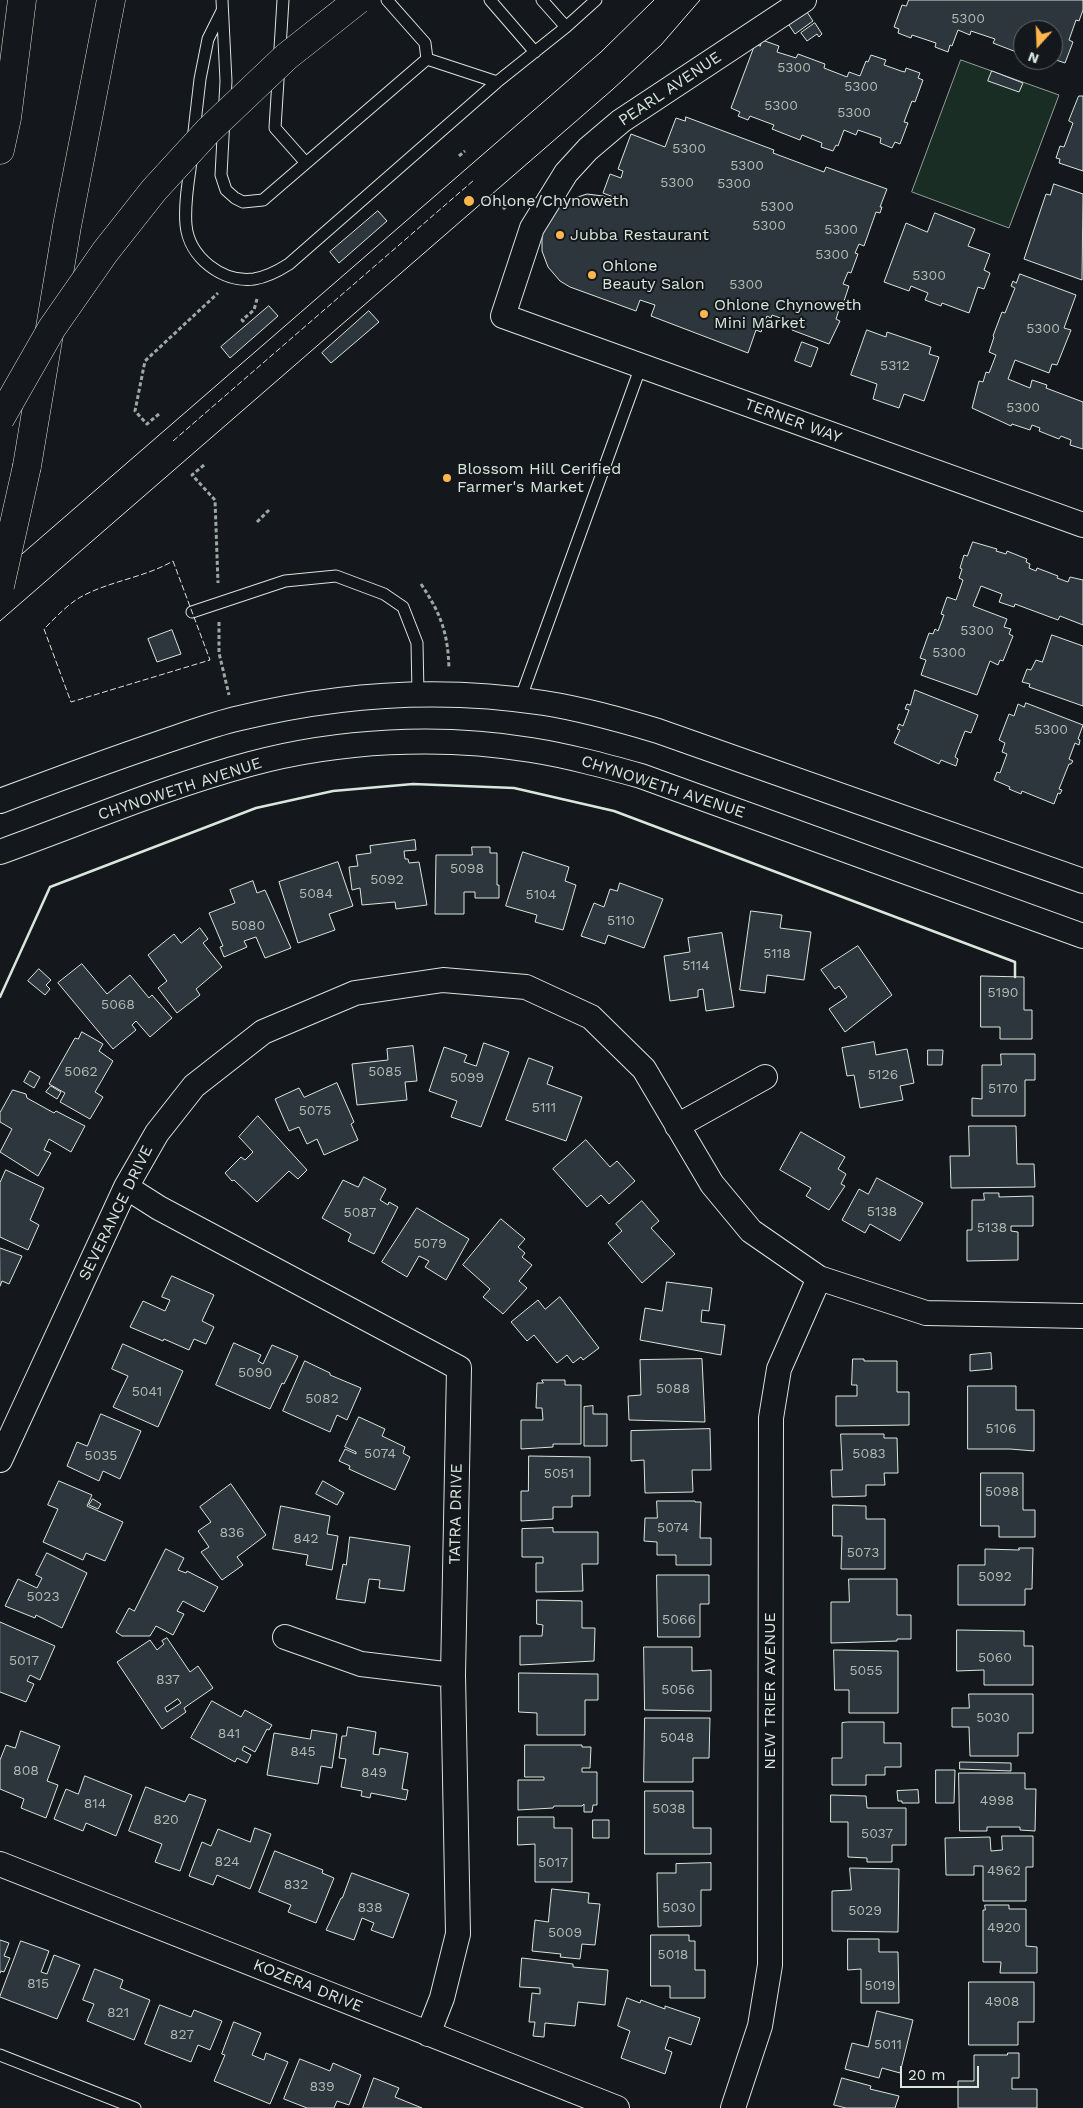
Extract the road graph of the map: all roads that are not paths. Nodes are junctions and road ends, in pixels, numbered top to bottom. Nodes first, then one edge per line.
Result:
1 (16, 0) edge
2 (22, 0) edge
3 (111, 0) edge
4 (283, 0) edge
5 (358, 0) edge
6 (387, 0) edge
7 (490, 0) edge
8 (542, 0) edge
9 (596, 0) edge
10 (804, 0) edge
11 (222, 5) edge
12 (0, 20) edge
13 (566, 27) junction
14 (535, 52) junction
15 (427, 59) junction
16 (497, 82) junction
17 (0, 150) edge
18 (306, 163) junction
19 (503, 316) joint
20 (641, 366) junction
21 (0, 420) edge
22 (1083, 525) edge
23 (0, 586) edge
24 (192, 612) dead end
25 (418, 693) junction
26 (520, 700) junction
27 (0, 801) edge
28 (0, 852) edge
29 (1083, 881) edge
30 (1083, 936) edge
31 (765, 1077) dead end
32 (677, 1126) junction
33 (126, 1187) junction
34 (819, 1278) junction
35 (1083, 1316) edge
36 (0, 1460) edge
37 (285, 1637) dead end
38 (453, 1675) junction
39 (0, 1864) edge
40 (428, 2034) junction
41 (0, 2055) edge
42 (134, 2108) edge
43 (617, 2108) edge
44 (733, 2108) edge

1 - 12 highway
2 - 17 highway
3 - 23 highway, bridge
4 - 18 lane
5 - 21 highway, bridge
6 - 15 lane
7 - 14 lane
8 - 13 lane
9 - 13 lane
10 - 19 street, PEARL AVENUE
11 - 16 lane
11 - 18 lane
13 - 14 lane
14 - 16 lane
15 - 16 lane
15 - 18 lane
19 - 20 street, TERNER WAY
20 - 22 street, TERNER WAY
20 - 26 lane
24 - 25 lane
25 - 26 street
25 - 27 street
26 - 29 street
28 - 30 street, CHYNOWETH AVENUE
31 - 32 street
32 - 33 street, SEVERANCE DRIVE
32 - 34 street, SEVERANCE DRIVE
33 - 36 street, SEVERANCE DRIVE
33 - 38 street, TATRA DRIVE
34 - 35 street, SEVERANCE DRIVE
34 - 44 street, NEW TRIER AVENUE
37 - 38 street
38 - 40 street, TATRA DRIVE
39 - 40 street, KOZERA DRIVE
40 - 43 street, KOZERA DRIVE
41 - 42 lane

